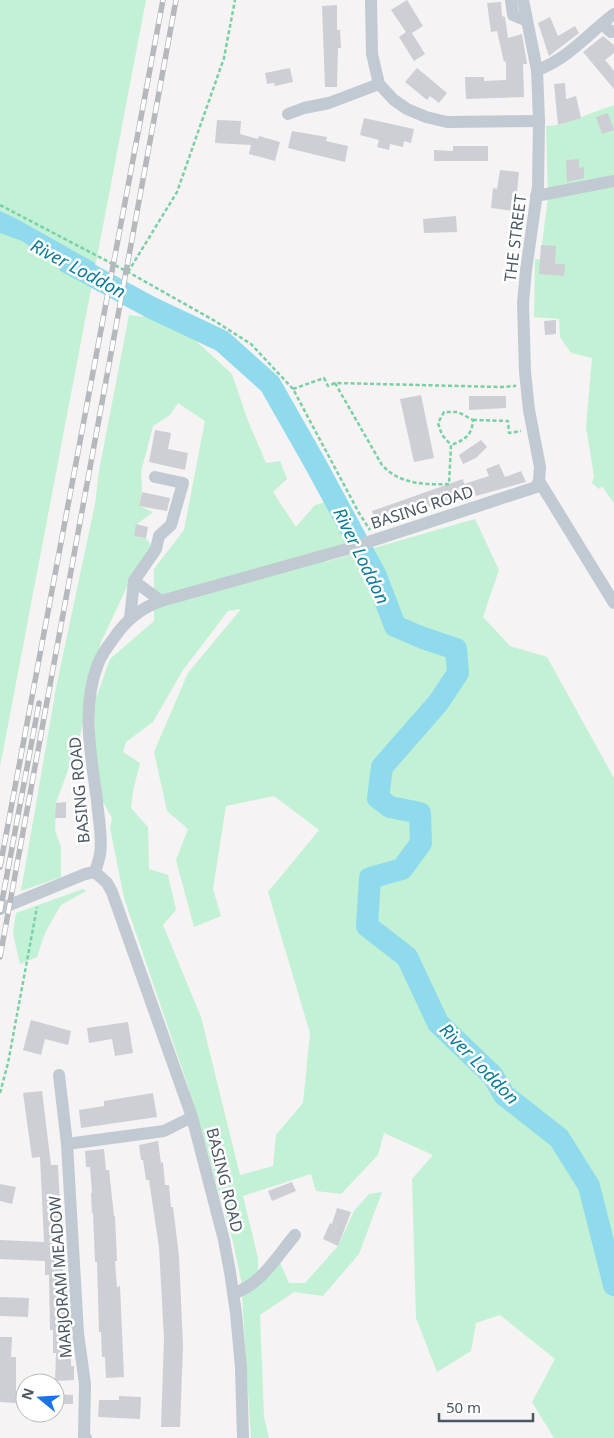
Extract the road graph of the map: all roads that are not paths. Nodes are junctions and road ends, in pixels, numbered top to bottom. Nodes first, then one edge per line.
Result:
1 (370, 0) edge
2 (511, 0) edge
3 (523, 0) edge
4 (614, 14) edge
5 (527, 21) junction
6 (602, 24) junction
7 (614, 31) edge
8 (537, 70) junction
9 (379, 84) junction
10 (288, 114) dead end
11 (539, 121) junction
12 (614, 181) edge
13 (536, 196) junction
14 (155, 477) dead end
15 (539, 481) junction
16 (134, 581) junction
17 (160, 601) junction
18 (614, 603) edge
19 (130, 619) junction
20 (95, 872) junction
21 (0, 909) edge
22 (59, 1075) dead end
23 (192, 1117) junction
24 (68, 1144) junction
25 (295, 1235) dead end
26 (234, 1293) junction
27 (86, 1438) edge
28 (243, 1438) edge

1 - 9 street
2 - 5 street
3 - 5 street, THE STREET
4 - 6 street
5 - 8 street, THE STREET
6 - 7 street
6 - 8 street
8 - 11 street, THE STREET
9 - 10 street
9 - 11 street
11 - 13 street, THE STREET
12 - 13 street
13 - 15 street, THE STREET
14 - 16 street
15 - 17 street, BASING ROAD
15 - 18 street
16 - 17 street
16 - 19 street
17 - 19 street, BASING ROAD
19 - 20 street, BASING ROAD
20 - 21 street
20 - 23 street, BASING ROAD
22 - 24 street, MARJORAM MEADOW
23 - 24 street
23 - 26 street, BASING ROAD
24 - 27 street, MARJORAM MEADOW
25 - 26 street
26 - 28 street, BASING ROAD

